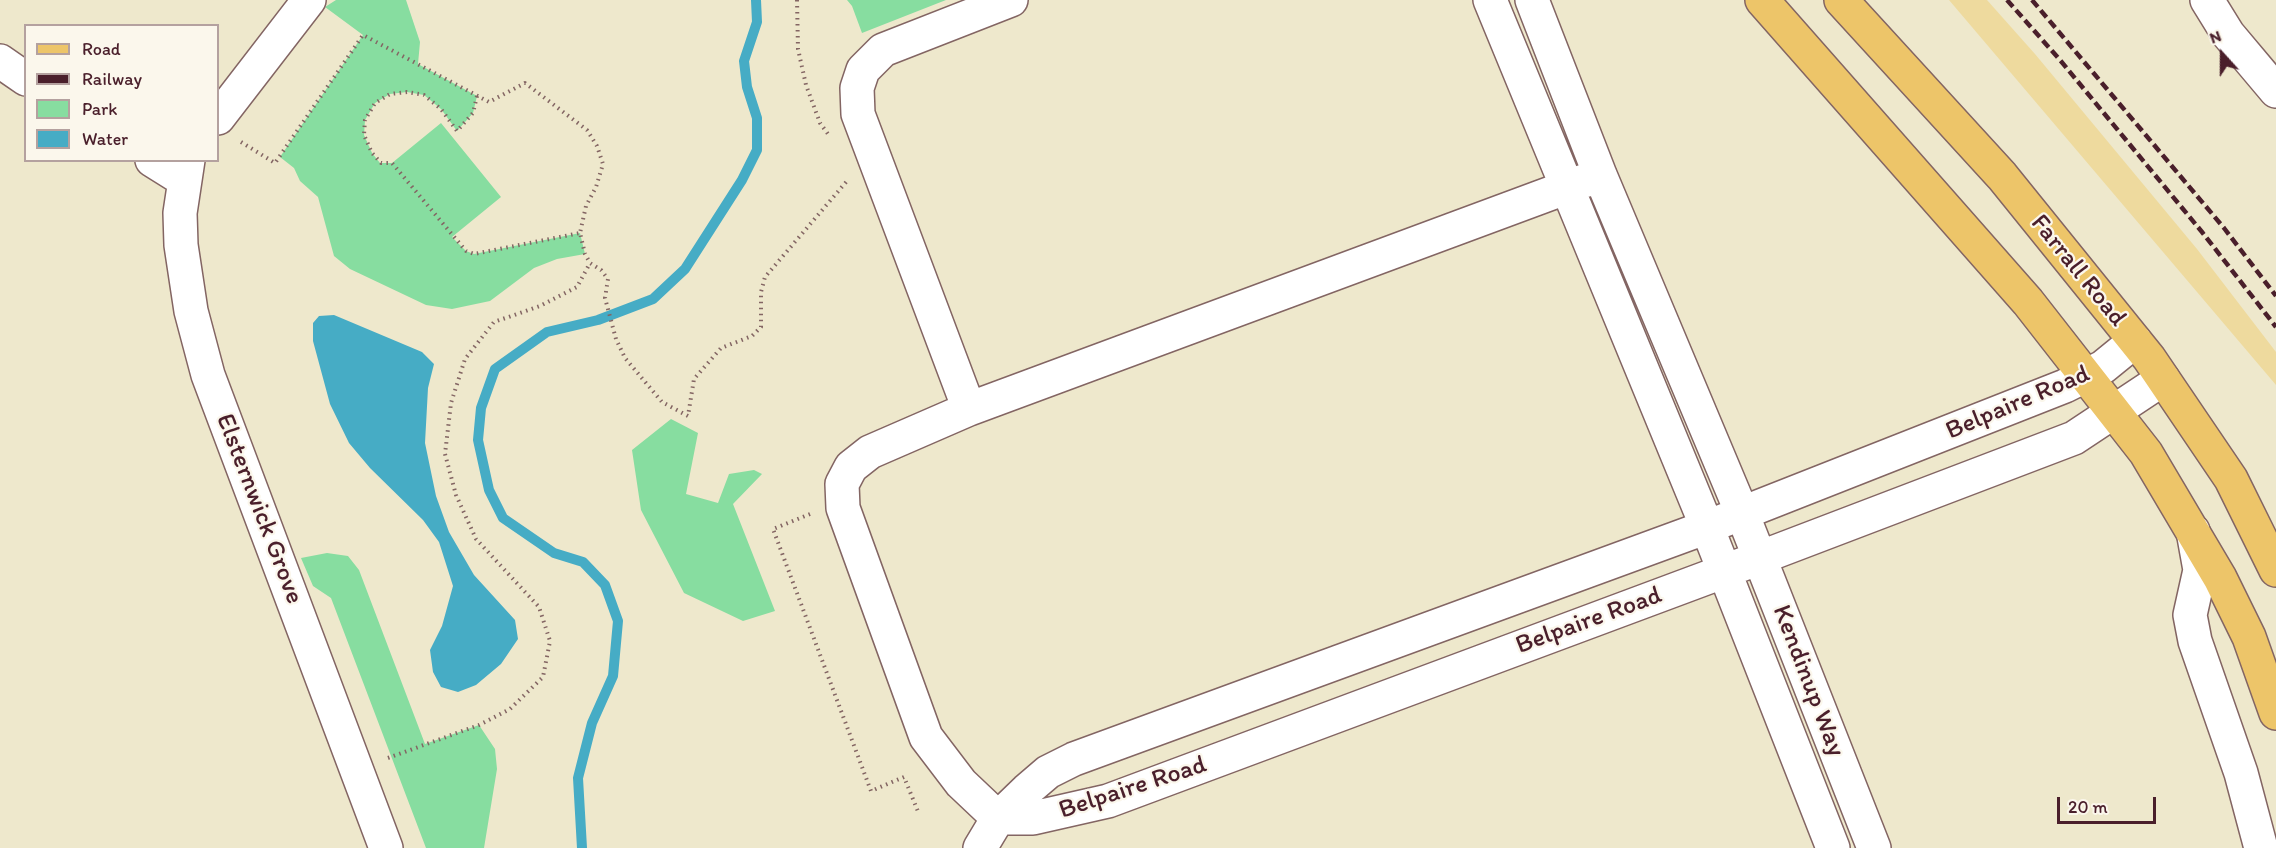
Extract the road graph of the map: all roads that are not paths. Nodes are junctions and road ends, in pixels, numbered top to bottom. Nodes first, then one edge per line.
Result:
1 (309, 0) edge
2 (1011, 0) edge
3 (1490, 0) edge
4 (1532, 0) edge
5 (1762, 0) edge
6 (1789, 0) edge
7 (1841, 0) edge
8 (2207, 0) edge
9 (0, 61) edge
10 (24, 78) edge
11 (1841, 90) junction
12 (2276, 91) edge
13 (228, 130) edge
14 (159, 162) edge
15 (186, 170) edge
16 (1600, 175) junction
17 (1566, 187) junction
18 (2135, 341) junction
19 (2086, 376) junction
20 (2163, 379) junction
21 (969, 409) junction
22 (2115, 413) junction
23 (1742, 513) junction
24 (1707, 527) junction
25 (2193, 531) junction
26 (1759, 557) junction
27 (2276, 570) edge
28 (1725, 571) junction
29 (1819, 710) junction
30 (2276, 714) edge
31 (1785, 723) junction
32 (998, 818) junction
33 (386, 848) edge
34 (980, 848) edge
35 (1833, 848) edge
36 (1874, 848) edge
37 (2261, 848) edge

1 - 13 street
2 - 21 street
3 - 17 street, Kendinup Way
4 - 16 street, Kendinup Way
5 - 11 main road
6 - 11 main road
7 - 18 main road, Farrall Road
8 - 12 street
9 - 10 street
11 - 19 main road
14 - 15 street
15 - 33 street, Elsternwick Grove
16 - 17 street
16 - 23 street, Kendinup Way
17 - 21 street
17 - 24 street, Kendinup Way
18 - 19 street, Belpaire Road
18 - 20 main road, Farrall Road
19 - 22 main road
19 - 23 street, Belpaire Road
20 - 22 street, Belpaire Road
20 - 27 main road, Farrall Road
21 - 32 street
22 - 25 main road
22 - 26 street, Belpaire Road
23 - 24 street, Belpaire Road
23 - 26 street, Kendinup Way
24 - 28 street, Kendinup Way
24 - 32 street, Belpaire Road
25 - 30 main road
25 - 37 street
26 - 28 street, Belpaire Road
26 - 29 street, Kendinup Way
28 - 31 street, Kendinup Way
28 - 32 street, Belpaire Road
29 - 31 street
29 - 36 street, Kendinup Way
31 - 35 street, Kendinup Way
32 - 34 street, Belpaire Road

